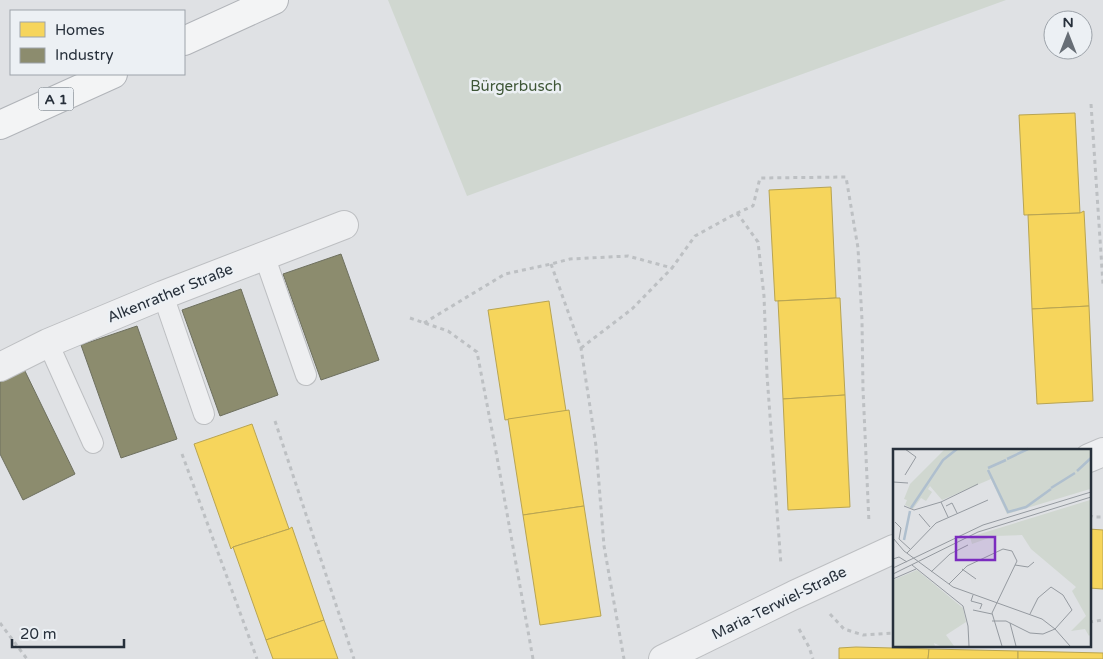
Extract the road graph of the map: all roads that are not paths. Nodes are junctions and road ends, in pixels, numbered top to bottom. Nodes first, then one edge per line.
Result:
1 (274, 0) edge
2 (185, 41) edge
3 (110, 75) edge
4 (0, 125) edge
5 (344, 225) dead end
6 (264, 256) junction
7 (163, 295) junction
8 (48, 343) junction
9 (0, 367) edge
10 (306, 375) dead end
11 (204, 414) dead end
12 (92, 443) dead end
13 (1103, 452) edge
14 (1090, 458) edge
15 (882, 554) edge
16 (663, 659) edge

1 - 2 highway
3 - 4 highway, A 1
5 - 6 street, Alkenrather Straße
6 - 7 street, Alkenrather Straße
6 - 10 lane
7 - 8 street, Alkenrather Straße
7 - 11 lane
8 - 9 street, Alkenrather Straße
8 - 12 lane
13 - 14 street
15 - 16 street, Maria-Terwiel-Straße

